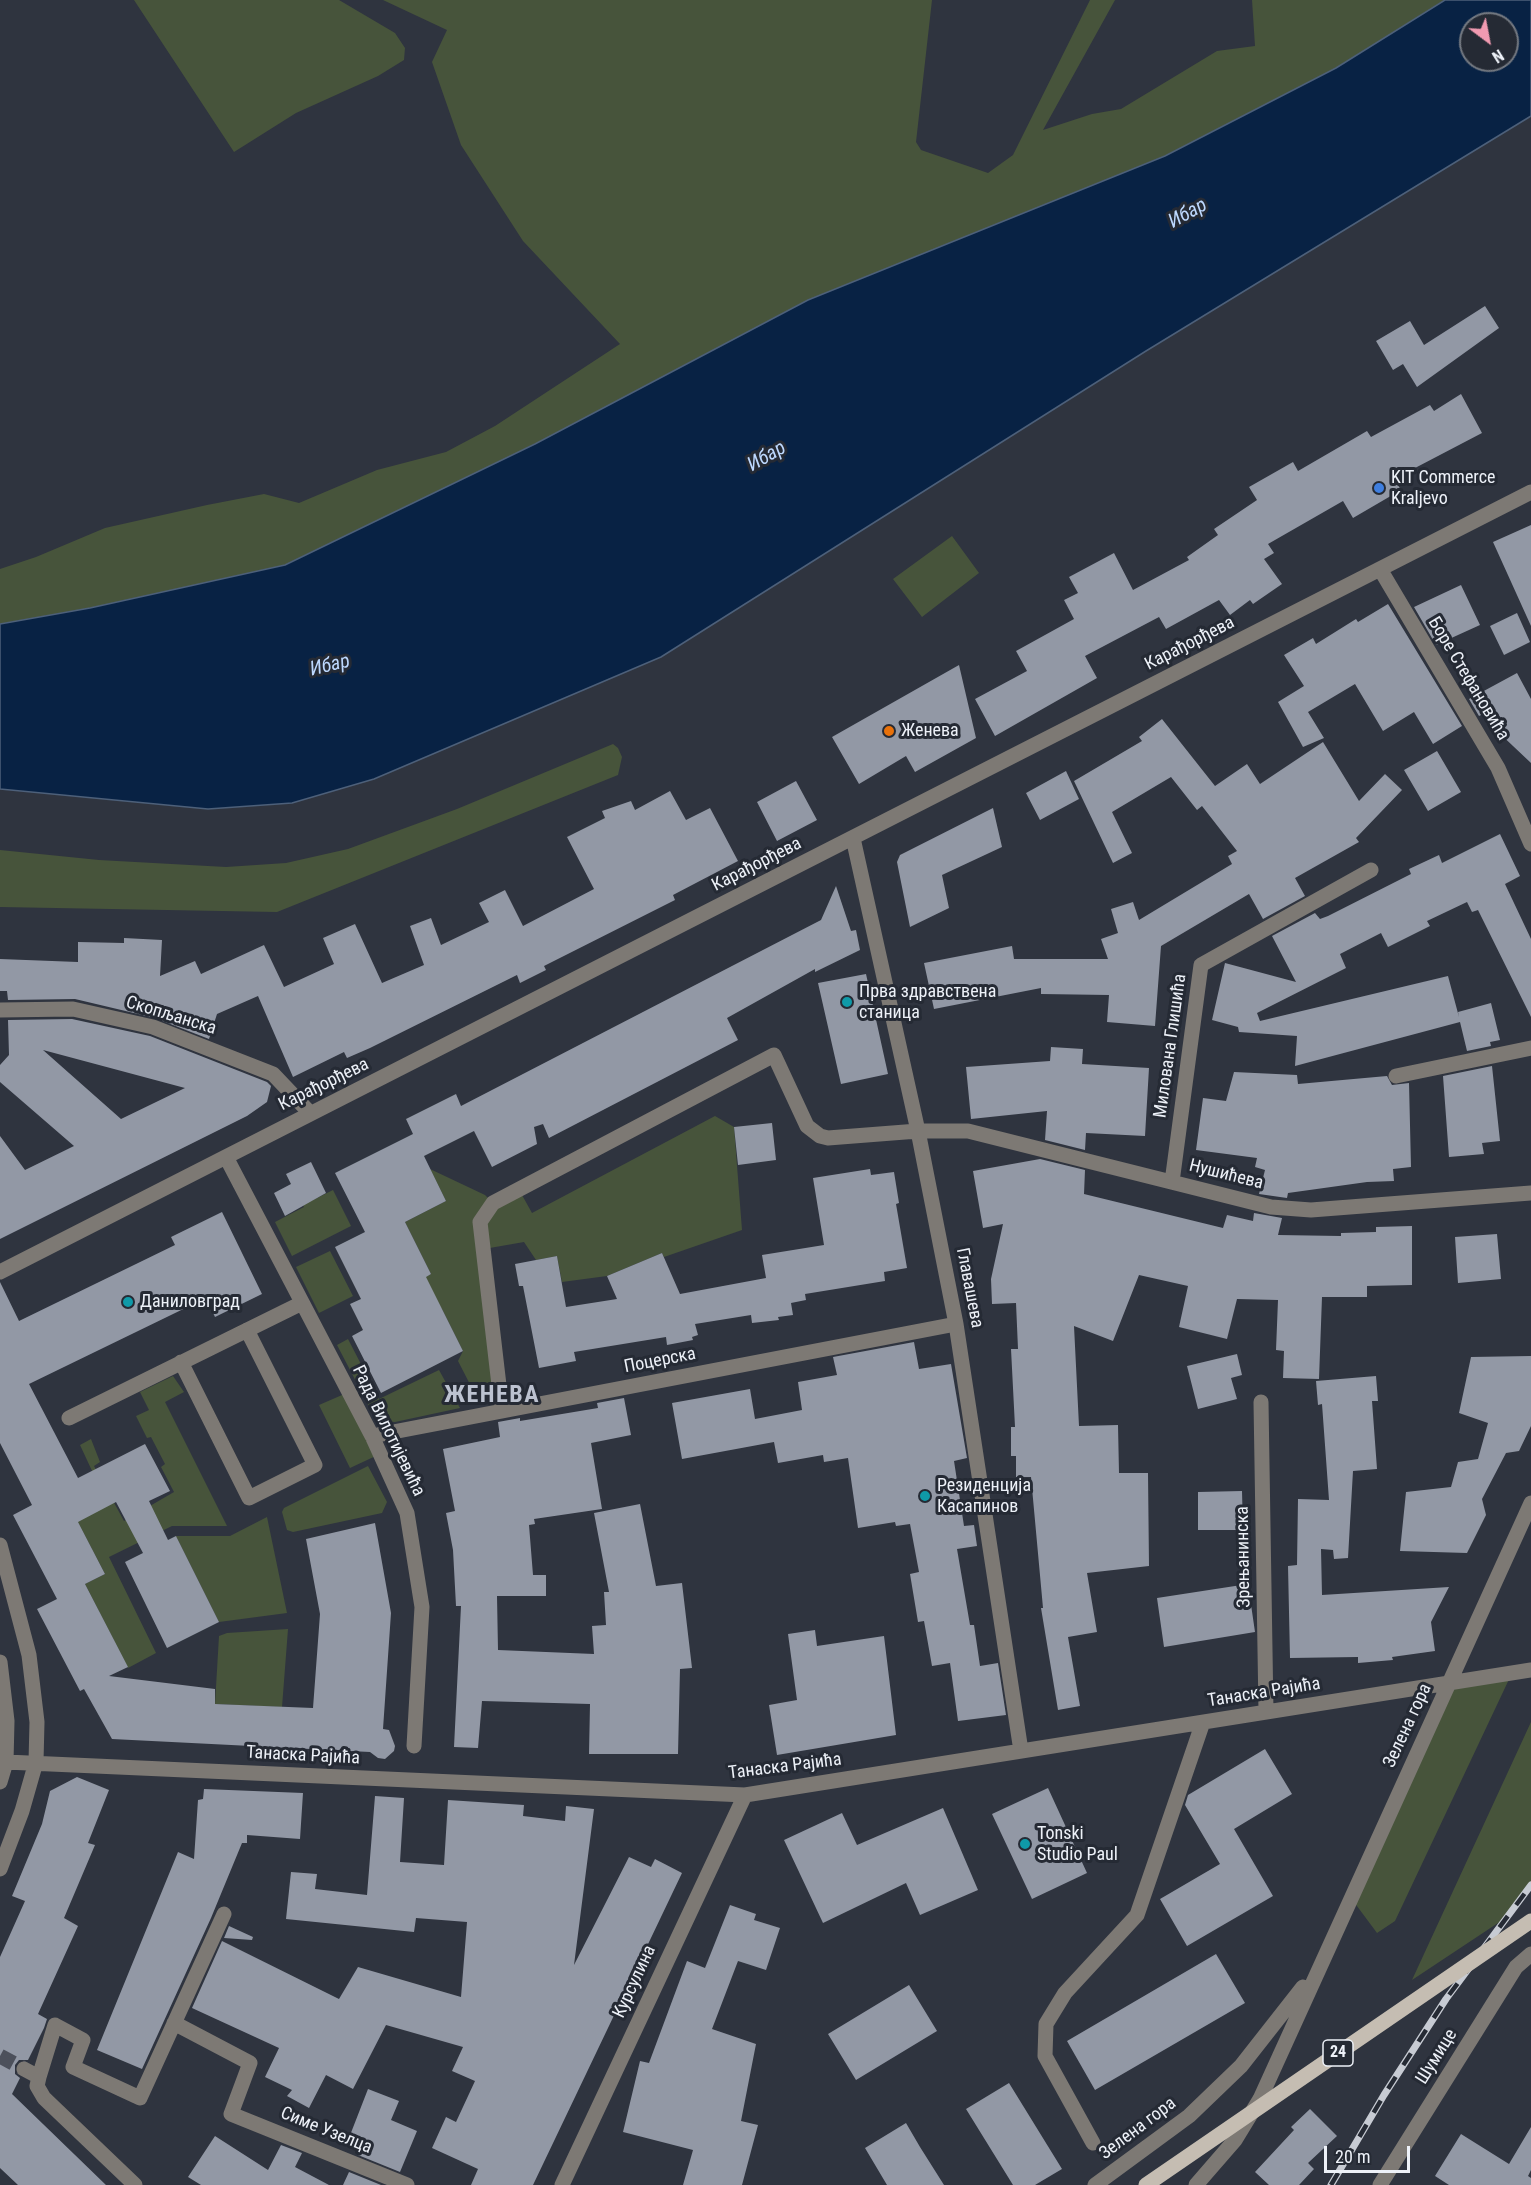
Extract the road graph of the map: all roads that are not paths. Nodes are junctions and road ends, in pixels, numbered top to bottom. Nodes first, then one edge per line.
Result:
1 (1531, 492) edge
2 (1380, 569) junction
3 (1529, 834) edge
4 (853, 838) junction
5 (1371, 870) dead end
6 (0, 1010) edge
7 (1531, 1048) edge
8 (1396, 1076) dead end
9 (310, 1113) junction
10 (918, 1131) junction
11 (226, 1157) junction
12 (1172, 1182) junction
13 (1531, 1193) edge
14 (0, 1272) edge
15 (302, 1303) junction
16 (956, 1324) junction
17 (247, 1330) junction
18 (182, 1362) junction
19 (1261, 1402) dead end
20 (502, 1411) junction
21 (69, 1418) dead end
22 (372, 1436) junction
23 (1531, 1503) edge
24 (0, 1545) edge
25 (0, 1662) edge
26 (1531, 1670) edge
27 (1450, 1683) junction
28 (1266, 1712) junction
29 (1203, 1722) junction
30 (414, 1746) dead end
31 (1021, 1751) junction
32 (6, 1762) junction
33 (36, 1762) junction
34 (0, 1782) edge
35 (745, 1795) junction
36 (0, 1869) edge
37 (224, 1914) dead end
38 (1531, 1920) edge
39 (1531, 1954) edge
40 (1320, 1966) junction
41 (174, 2023) junction
42 (24, 2069) tunnel mouth
43 (39, 2077) junction
44 (1094, 2143) dead end
45 (135, 2185) edge
46 (407, 2185) edge
47 (562, 2185) edge
48 (1095, 2185) edge
49 (1146, 2185) edge
50 (1196, 2185) edge
51 (1380, 2185) edge

1 - 2 street, Карађорђева
2 - 3 street, Боре Стефановића
2 - 4 street, Карађорђева
4 - 9 street, Карађорђева
4 - 10 street, Главашева
5 - 12 street, Милована Глишића
6 - 9 street, Скопљанска
7 - 8 street
9 - 11 street, Карађорђева
10 - 12 street, Нушићева
10 - 16 street, Главашева
10 - 20 street, Нушићева
11 - 14 street, Карађорђева
11 - 15 street, Рада Вилотијевића
12 - 13 street, Нушићева
15 - 17 street
15 - 22 street, Рада Вилотијевића
16 - 20 street, Поцерска
16 - 31 street, Главашева
17 - 18 street
17 - 18 street
18 - 21 street
19 - 28 street, Зрењанинска
20 - 22 street, Поцерска
22 - 30 street, Рада Вилотијевића
23 - 27 street, Зелена гора
24 - 33 street
25 - 32 street
26 - 27 street, Танаска Рајића
27 - 28 street, Танаска Рајића
27 - 40 street, Зелена гора
28 - 29 street, Танаска Рајића
29 - 31 street, Танаска Рајића
29 - 44 street
31 - 35 street, Танаска Рајића
32 - 33 street, Танаска Рајића
32 - 34 street
33 - 35 street, Танаска Рајића
33 - 36 street
35 - 47 street, Курсулина
37 - 41 street
38 - 49 main road, 24, bridge
39 - 51 street, Шумице
40 - 48 street, Зелена гора
40 - 50 street, Зелена гора
41 - 43 street
41 - 46 street, Симе Узелца
42 - 43 street
43 - 45 street

